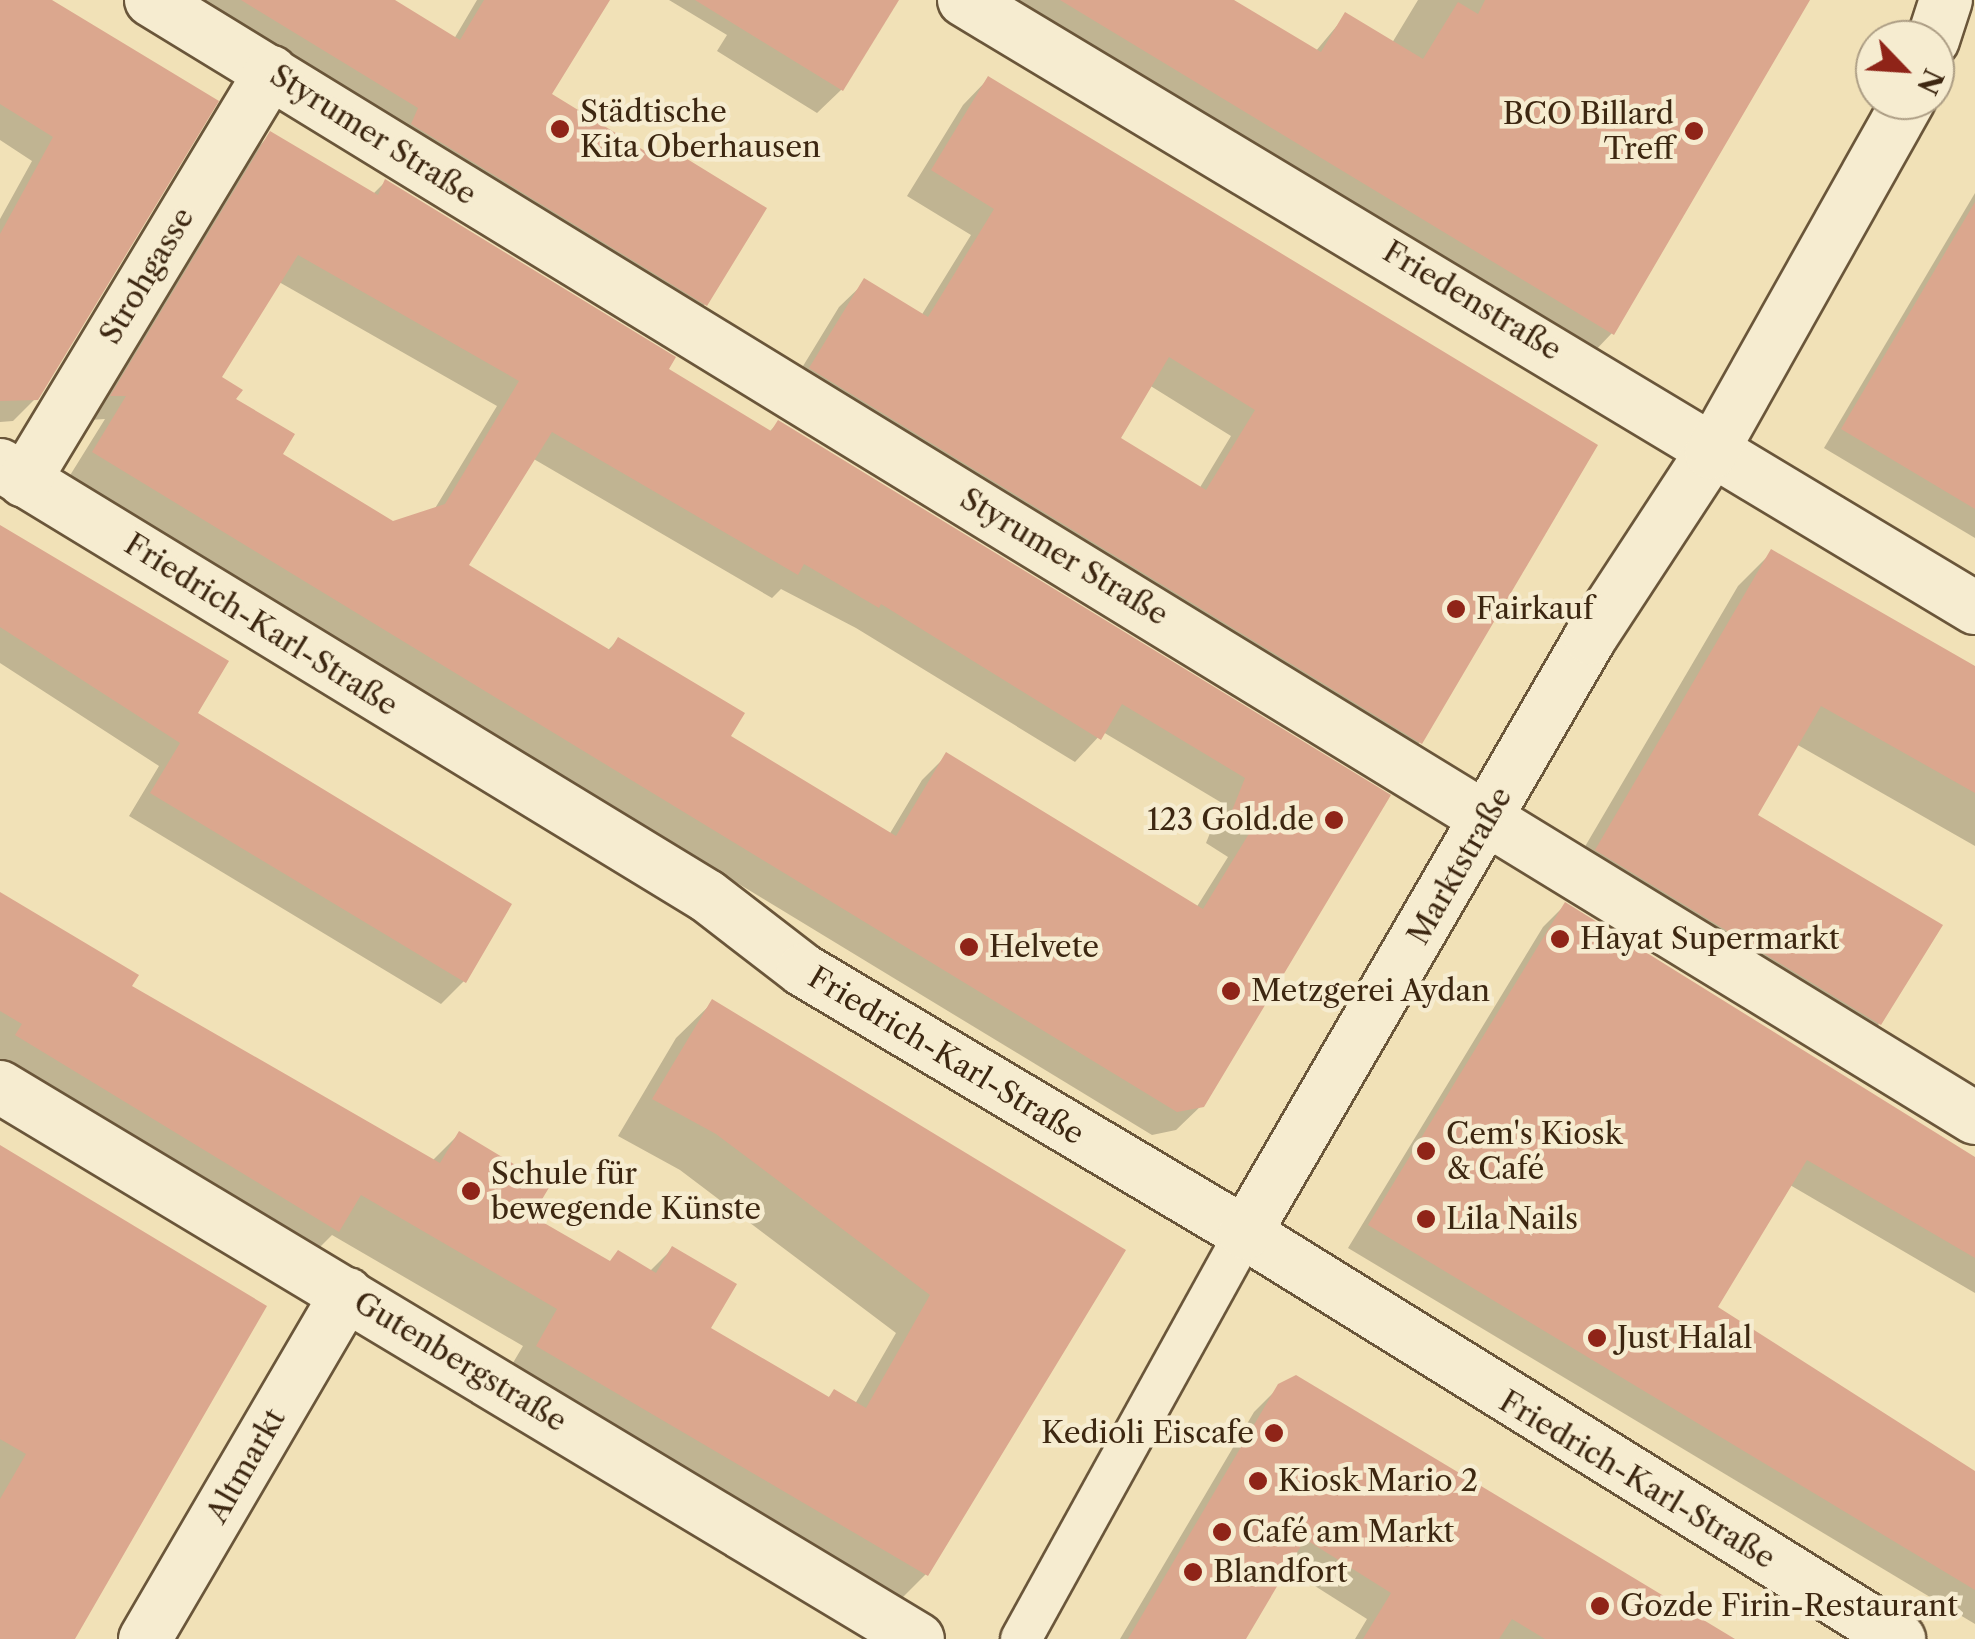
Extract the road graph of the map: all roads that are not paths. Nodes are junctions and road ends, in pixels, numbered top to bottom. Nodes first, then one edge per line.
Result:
1 (152, 0) edge
2 (964, 0) edge
3 (271, 72) junction
4 (1898, 120) edge
5 (1711, 453) junction
6 (12, 473) edge
7 (1975, 608) edge
8 (1488, 816) junction
9 (0, 1087) edge
10 (1975, 1118) edge
11 (1245, 1233) junction
12 (347, 1294) junction
13 (145, 1639) edge
14 (918, 1639) edge
15 (1021, 1639) edge
16 (1898, 1639) edge

1 - 3 street, Styrumer Straße
2 - 5 street, Friedenstraße
3 - 6 street, Strohgasse
3 - 8 street, Styrumer Straße
4 - 5 street, Marktstraße
5 - 7 street, Friedenstraße
5 - 8 street, Marktstraße
6 - 11 street, Friedrich-Karl-Straße
8 - 10 street, Styrumer Straße
8 - 11 street, Marktstraße
9 - 12 street, Gutenbergstraße
11 - 15 street, Marktstraße
11 - 16 street, Friedrich-Karl-Straße
12 - 13 street, Altmarkt
12 - 14 street, Gutenbergstraße

